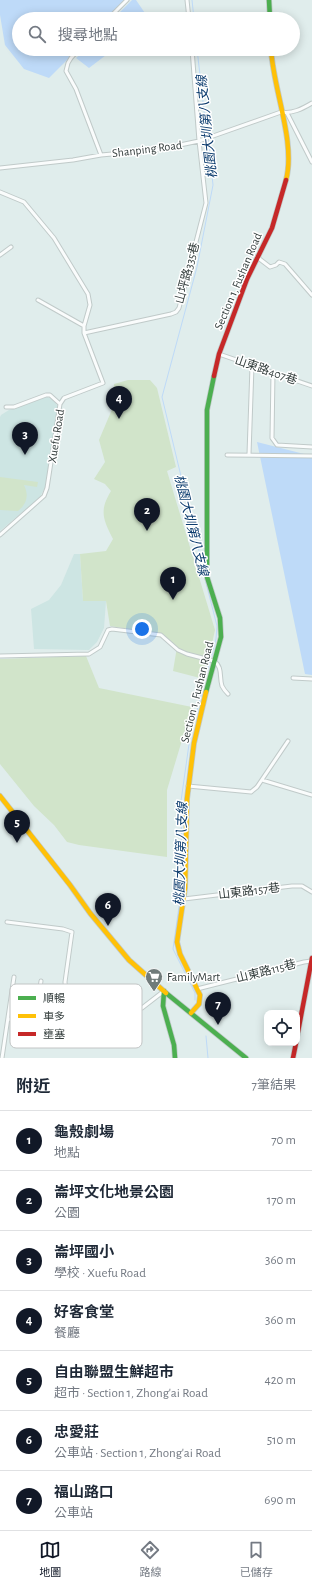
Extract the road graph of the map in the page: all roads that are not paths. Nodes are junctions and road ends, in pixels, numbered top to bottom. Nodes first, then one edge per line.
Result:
1 (127, 0) edge
2 (187, 0) edge
3 (269, 0) edge
4 (115, 12) edge
5 (188, 12) edge
6 (270, 12) edge
7 (73, 56) edge
8 (193, 56) edge
9 (271, 56) edge
10 (312, 103) edge
11 (281, 112) junction
12 (287, 113) junction
13 (199, 141) junction
14 (101, 154) junction
15 (312, 162) edge
16 (0, 168) edge
17 (0, 192) edge
18 (11, 246) dead end
19 (0, 255) edge
20 (257, 257) junction
21 (312, 295) edge
22 (38, 300) dead end
23 (84, 326) junction
24 (84, 333) junction
25 (219, 354) junction
26 (252, 366) junction
27 (273, 373) junction
28 (312, 386) edge
29 (60, 404) junction
30 (6, 407) dead end
31 (312, 447) edge
32 (249, 454) junction
33 (227, 455) dead end
34 (312, 456) edge
35 (0, 535) edge
36 (0, 656) edge
37 (212, 660) junction
38 (293, 678) dead end
39 (312, 679) edge
40 (228, 694) dead end
41 (288, 741) dead end
42 (262, 780) junction
43 (188, 786) junction
44 (312, 795) edge
45 (0, 796) edge
46 (312, 892) edge
47 (184, 899) junction
48 (7, 922) dead end
49 (312, 960) edge
50 (14, 977) dead end
51 (41, 981) dead end
52 (13, 984) edge
53 (41, 984) edge
54 (65, 984) edge
55 (197, 989) junction
56 (164, 991) junction
57 (142, 1008) edge
58 (10, 1011) edge
59 (191, 1013) junction
60 (9, 1019) joint
61 (300, 1022) edge
62 (295, 1046) edge
63 (2, 1058) edge
64 (175, 1058) edge
65 (246, 1058) edge
66 (293, 1058) edge

1 - 4 street
2 - 5 street
3 - 6 street
7 - 14 street
8 - 13 street, 山坪路335巷
9 - 11 street, Section 1, Fushan Road
10 - 12 street, Shanping Road
11 - 12 street, Shanping Road
11 - 13 street, Shanping Road
11 - 20 street, Section 1, Fushan Road
12 - 15 street
13 - 14 street, Shanping Road
13 - 24 street, 山坪路335巷
14 - 16 street, Shanping Road
17 - 23 street, Xuefu Road
18 - 19 street
20 - 21 street
20 - 25 street, Section 1, Fushan Road
22 - 23 street
23 - 24 street, Xuefu Road
24 - 29 street, Xuefu Road
25 - 26 street, 山東路407巷
25 - 37 street, Section 1, Fushan Road
26 - 27 street, 山東路407巷
26 - 32 street
27 - 28 street, 山東路407巷
27 - 31 street
29 - 30 street
29 - 35 street, Xuefu Road
32 - 33 street
32 - 34 street
36 - 37 street
37 - 40 street
37 - 43 street, Section 1, Fushan Road
38 - 39 street
41 - 42 street
42 - 43 street
42 - 44 street
43 - 47 street, Section 1, Fushan Road
45 - 56 street
46 - 47 street, 山東路157巷
47 - 55 street, Section 1, Fushan Road
48 - 54 street
49 - 55 street, 山東路115巷
49 - 61 street
50 - 52 street
51 - 53 street
55 - 59 street, Section 1, Fushan Road
56 - 57 street
56 - 59 street
56 - 64 street
58 - 60 street
59 - 65 street
60 - 63 street
62 - 66 street

